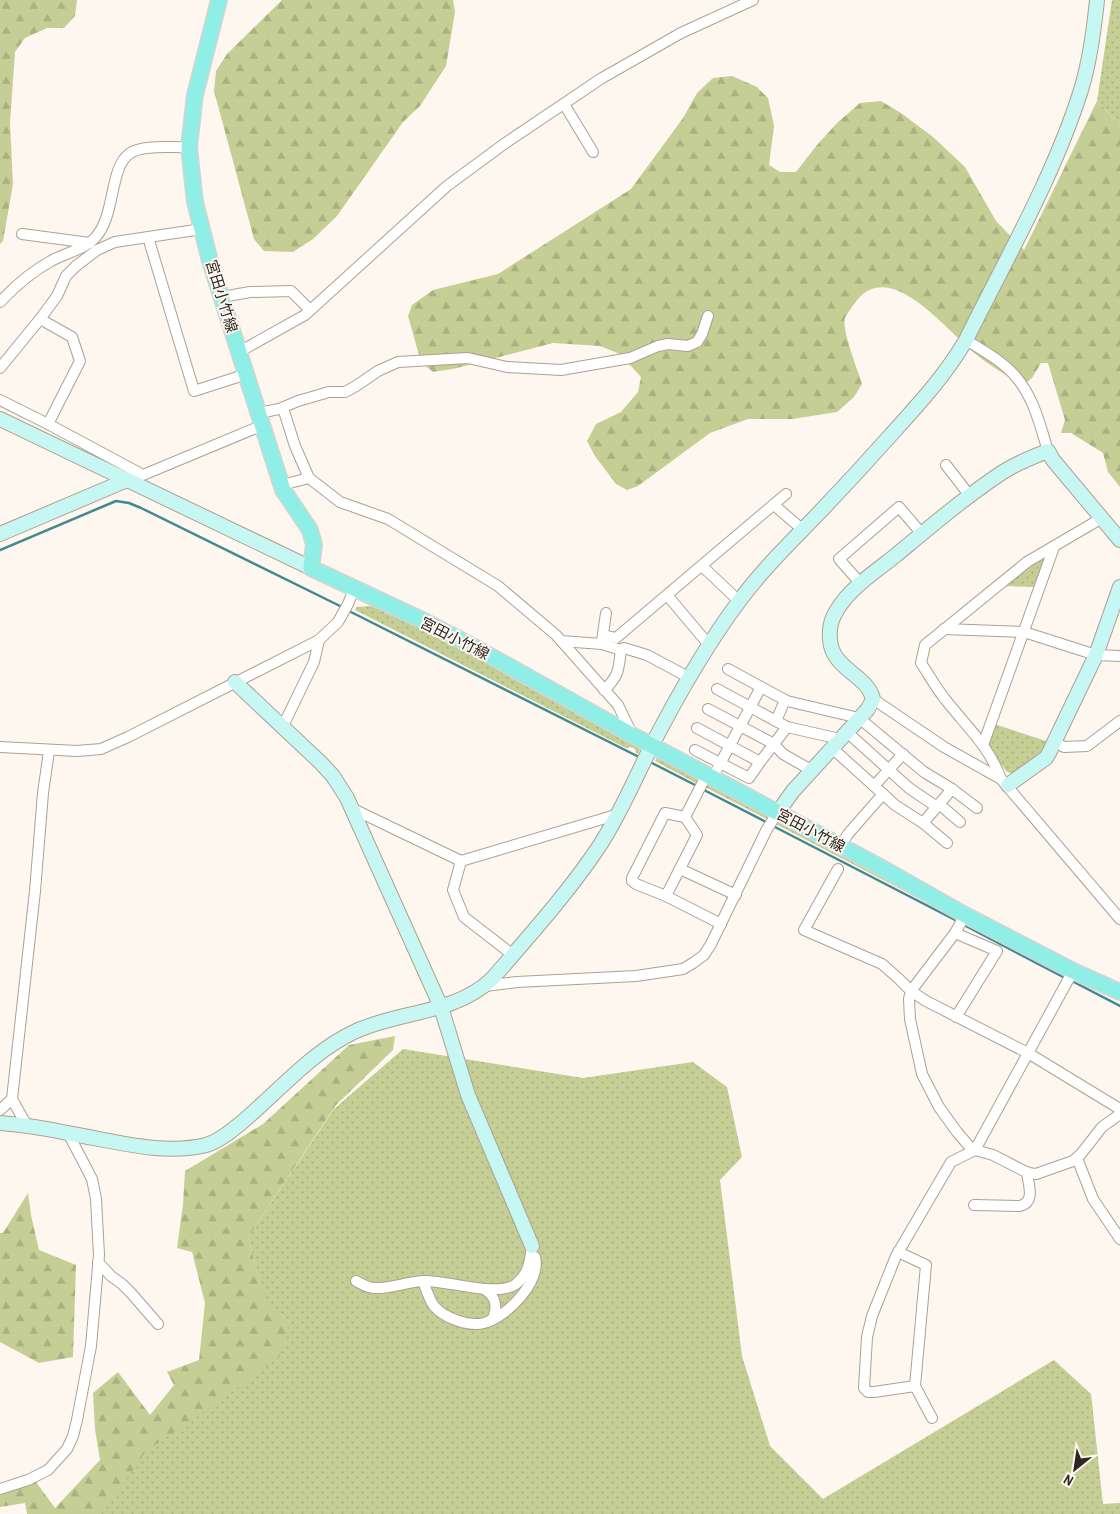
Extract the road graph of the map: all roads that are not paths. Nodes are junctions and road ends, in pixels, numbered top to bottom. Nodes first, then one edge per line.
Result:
1 (219, 0) edge
2 (753, 0) edge
3 (1097, 0) edge
4 (564, 104) junction
5 (189, 147) junction
6 (593, 152) dead end
7 (202, 228) junction
8 (22, 234) dead end
9 (148, 236) junction
10 (90, 242) junction
11 (103, 246) junction
12 (222, 297) junction
13 (0, 302) edge
14 (310, 310) junction
15 (708, 316) dead end
16 (40, 319) junction
17 (966, 340) junction
18 (239, 352) junction
19 (0, 368) edge
20 (246, 374) junction
21 (0, 400) edge
22 (283, 408) junction
23 (0, 419) edge
24 (261, 419) junction
25 (48, 424) junction
26 (1048, 450) junction
27 (946, 465) dead end
28 (309, 478) junction
29 (127, 480) junction
30 (282, 485) junction
31 (786, 494) dead end
32 (970, 496) junction
33 (774, 504) junction
34 (1102, 518) junction
35 (803, 530) junction
36 (0, 534) edge
37 (922, 534) junction
38 (1120, 540) edge
39 (1054, 547) junction
40 (702, 566) junction
41 (311, 568) junction
42 (861, 584) junction
43 (1120, 587) edge
44 (354, 589) junction
45 (667, 594) junction
46 (739, 601) junction
47 (606, 613) dead end
48 (944, 629) junction
49 (1024, 632) junction
50 (319, 640) junction
51 (602, 640) junction
52 (562, 641) junction
53 (709, 645) junction
54 (621, 650) junction
55 (1096, 655) junction
56 (1120, 656) edge
57 (728, 669) dead end
58 (690, 678) junction
59 (235, 682) junction
60 (761, 687) junction
61 (716, 689) dead end
62 (604, 690) junction
63 (873, 699) junction
64 (784, 700) junction
65 (750, 707) junction
66 (708, 709) dead end
67 (859, 718) junction
68 (776, 721) junction
69 (1120, 721) edge
70 (283, 726) junction
71 (740, 726) junction
72 (787, 727) junction
73 (697, 728) dead end
74 (632, 735) junction
75 (840, 739) junction
76 (1055, 742) junction
77 (774, 744) junction
78 (652, 745) junction
79 (983, 745) junction
80 (730, 746) junction
81 (0, 747) edge
82 (695, 750) dead end
83 (49, 751) junction
84 (903, 754) junction
85 (760, 762) junction
86 (720, 763) junction
87 (811, 770) junction
88 (889, 770) junction
89 (705, 782) junction
90 (1004, 782) junction
91 (874, 786) junction
92 (952, 789) junction
93 (883, 794) junction
94 (938, 805) junction
95 (351, 808) junction
96 (977, 808) dead end
97 (619, 814) junction
98 (685, 817) junction
99 (772, 821) junction
100 (960, 822) dead end
101 (923, 823) junction
102 (947, 843) dead end
103 (840, 846) junction
104 (461, 861) junction
105 (680, 869) junction
106 (838, 869) dead end
107 (736, 895) junction
108 (666, 896) junction
109 (1120, 918) edge
110 (722, 924) junction
111 (960, 924) junction
112 (513, 955) junction
113 (1069, 977) junction
114 (485, 986) junction
115 (911, 991) junction
116 (1120, 992) edge
117 (441, 1007) junction
118 (956, 1017) junction
119 (1028, 1054) junction
120 (12, 1099) junction
121 (1120, 1109) edge
122 (0, 1110) edge
123 (1120, 1114) edge
124 (0, 1123) edge
125 (27, 1126) junction
126 (68, 1133) junction
127 (975, 1150) junction
128 (1077, 1158) junction
129 (1027, 1172) junction
130 (974, 1205) dead end
131 (1120, 1239) edge
132 (532, 1246) junction
133 (898, 1252) junction
134 (98, 1262) junction
135 (356, 1281) dead end
136 (423, 1281) junction
137 (483, 1289) junction
138 (492, 1320) junction
139 (158, 1324) dead end
140 (915, 1386) junction
141 (932, 1418) dead end
142 (0, 1489) edge

1 - 5 main road, 宮田小竹線
2 - 4 street
3 - 17 street
4 - 6 street
4 - 14 street
5 - 7 main road, 宮田小竹線
5 - 10 street
7 - 9 street
7 - 12 main road, 宮田小竹線
8 - 10 street
9 - 11 street
9 - 20 street
10 - 11 street
10 - 13 street
11 - 16 street
12 - 14 street
12 - 18 main road, 宮田小竹線
14 - 18 street
15 - 22 street
16 - 19 street
16 - 25 street
17 - 26 street
17 - 35 street
18 - 20 main road, 宮田小竹線
20 - 24 main road, 宮田小竹線
21 - 25 street
22 - 24 street
22 - 28 street
23 - 29 street
24 - 25 street
24 - 30 main road, 宮田小竹線
26 - 32 street
26 - 34 street
27 - 32 street
28 - 30 street
28 - 52 street
29 - 36 street
29 - 41 street
30 - 41 main road, 宮田小竹線
31 - 33 street
32 - 37 street
33 - 35 street
33 - 40 street
34 - 38 street
34 - 39 street
35 - 46 street
37 - 42 street
37 - 42 street
39 - 48 street
39 - 49 street
40 - 45 street
40 - 46 street
41 - 44 main road, 宮田小竹線
42 - 63 street
43 - 55 street
44 - 50 street
44 - 74 main road, 宮田小竹線
45 - 51 street
45 - 53 street
46 - 53 street
47 - 51 street
48 - 49 street
48 - 79 street
49 - 55 street
49 - 79 street
50 - 59 street
50 - 70 street
51 - 52 street
51 - 54 street
52 - 62 street
53 - 58 street
54 - 58 street
54 - 62 street
55 - 56 street
55 - 76 street
57 - 60 street
58 - 78 street
59 - 70 street
59 - 83 street
60 - 64 street
60 - 65 street
61 - 65 street
62 - 74 street
63 - 67 street
63 - 90 street
64 - 67 street
64 - 68 street
65 - 68 street
65 - 71 street
66 - 71 street
67 - 75 street
67 - 84 street
68 - 72 street
69 - 76 street
70 - 95 street
71 - 77 street
71 - 80 street
72 - 75 street
72 - 77 street
73 - 80 street
74 - 78 main road, 宮田小竹線
75 - 87 street
75 - 88 street
75 - 91 street
76 - 90 street
77 - 85 street
77 - 87 street
78 - 89 main road, 宮田小竹線
78 - 97 street
79 - 90 street
80 - 85 street
80 - 86 street
81 - 83 street
82 - 86 street
83 - 120 street
84 - 88 street
84 - 92 street
85 - 86 street
86 - 89 street
87 - 99 street
88 - 91 street
88 - 94 street
89 - 98 street
89 - 99 main road, 宮田小竹線
90 - 109 street
91 - 93 street
92 - 94 street
92 - 96 street
93 - 101 street
93 - 103 street
94 - 100 street
94 - 101 street
95 - 104 street
95 - 117 street
97 - 104 street
97 - 112 street
98 - 105 street
98 - 108 street
99 - 103 main road, 宮田小竹線
99 - 107 street
101 - 102 street
103 - 111 main road, 宮田小竹線
104 - 112 street
105 - 107 street
105 - 108 street
106 - 115 street
107 - 110 street
108 - 110 street
110 - 114 street
111 - 113 main road, 宮田小竹線
111 - 115 street
111 - 118 street
112 - 114 street
113 - 116 main road, 宮田小竹線
113 - 119 street
114 - 117 street
115 - 118 street
115 - 127 street
117 - 126 street
117 - 132 street
118 - 119 street
119 - 121 street
119 - 127 street
120 - 122 street
120 - 125 street
123 - 128 street
124 - 125 street
125 - 126 street
126 - 134 street
127 - 129 street
127 - 133 street
128 - 129 street
128 - 131 street
129 - 130 street
132 - 137 street
132 - 138 street
133 - 140 street
133 - 140 street
134 - 139 street
134 - 142 street
135 - 136 street
136 - 137 street
136 - 138 street
137 - 138 street
140 - 141 street

